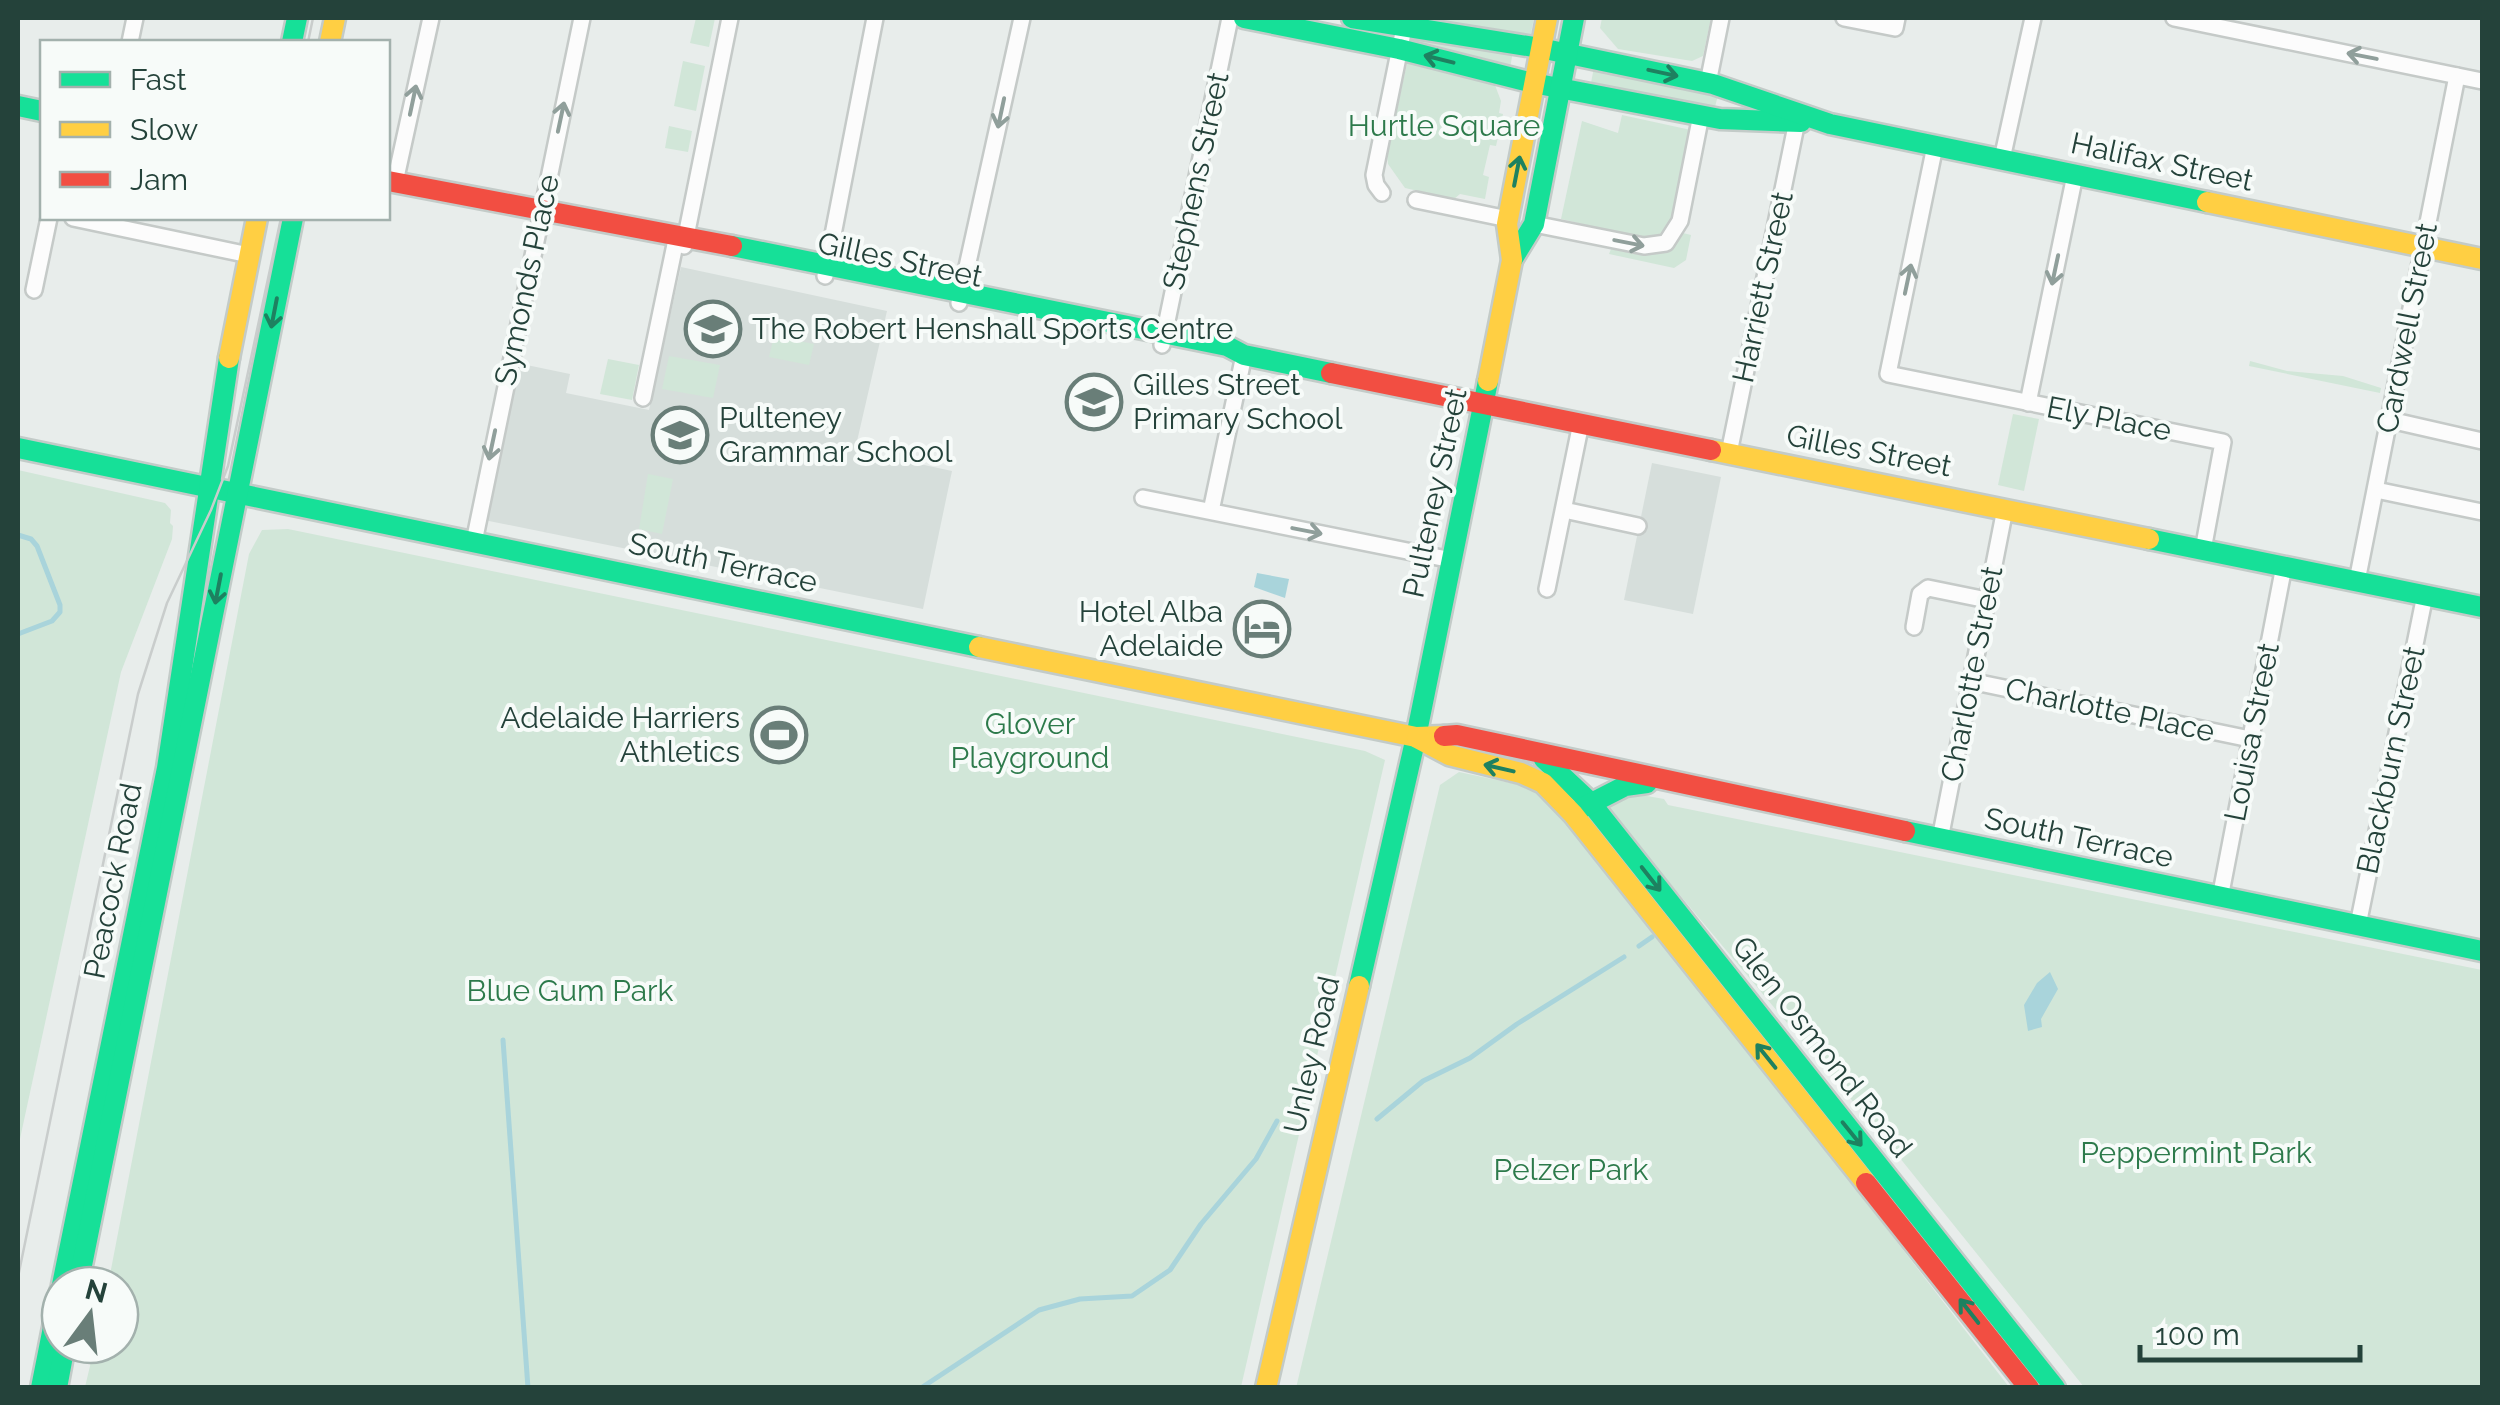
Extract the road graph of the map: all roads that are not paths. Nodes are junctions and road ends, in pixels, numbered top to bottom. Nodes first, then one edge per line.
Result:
1 (430, 18) edge
2 (582, 18) edge
3 (730, 18) edge
4 (876, 18) edge
5 (1022, 18) edge
6 (1230, 18) edge
7 (1244, 18) edge
8 (1352, 18) edge
9 (1547, 18) edge
10 (1574, 18) edge
11 (1721, 18) edge
12 (1844, 18) edge
13 (2032, 18) edge
14 (2174, 18) edge
15 (1896, 23) edge
16 (1403, 31) edge
17 (1540, 48) junction
18 (1567, 53) junction
19 (2457, 76) junction
20 (2482, 81) edge
21 (1534, 83) junction
22 (1708, 83) junction
23 (1560, 88) junction
24 (1701, 115) junction
25 (1797, 121) junction
26 (1830, 124) junction
27 (1936, 146) junction
28 (2002, 159) junction
29 (2075, 175) junction
30 (392, 182) edge
31 (1382, 192) dead end
32 (1416, 200) dead end
33 (544, 212) junction
34 (1508, 218) junction
35 (49, 220) edge
36 (83, 220) edge
37 (257, 220) edge
38 (294, 220) edge
39 (1534, 224) junction
40 (680, 240) junction
41 (2422, 247) junction
42 (249, 255) junction
43 (2482, 259) edge
44 (1512, 260) junction
45 (826, 270) junction
46 (34, 290) dead end
47 (960, 298) junction
48 (1163, 339) junction
49 (1244, 354) junction
50 (643, 398) dead end
51 (2028, 403) junction
52 (1485, 404) junction
53 (2390, 420) junction
54 (1581, 424) junction
55 (2482, 441) edge
56 (18, 448) edge
57 (1729, 454) junction
58 (210, 488) junction
59 (2376, 490) junction
60 (238, 493) junction
61 (1144, 498) dead end
62 (2004, 509) junction
63 (1564, 510) junction
64 (1211, 511) junction
65 (2482, 512) edge
66 (1638, 526) dead end
67 (474, 542) junction
68 (2203, 550) junction
69 (1452, 560) junction
70 (2284, 566) junction
71 (2358, 581) junction
72 (1548, 590) dead end
73 (2425, 595) junction
74 (1987, 600) junction
75 (2482, 606) edge
76 (1914, 628) dead end
77 (1970, 681) junction
78 (1416, 737) junction
79 (2250, 739) junction
80 (1534, 752) junction
81 (1664, 781) junction
82 (1581, 808) junction
83 (1940, 840) junction
84 (2220, 898) junction
85 (2358, 925) junction
86 (139, 946) junction
87 (2482, 951) edge
88 (1699, 956) junction
89 (67, 1265) edge
90 (82, 1265) edge
91 (1266, 1388) edge
92 (2029, 1388) edge
93 (2055, 1388) edge

30 -> 1 street
33 -> 2 street, Symonds Place
3 - 40 street
4 - 45 street
5 -> 47 street
6 - 48 street, Stephens Street
7 - 16 main road, Halifax Street
8 - 16 main road, Halifax Street
9 - 17 main road, Pulteney Street
10 - 18 main road, Pulteney Street
11 - 22 street
12 - 15 street
13 - 28 street
19 -> 14 street
16 - 17 main road, Halifax Street
21 -> 16 main road, Halifax Street
16 - 31 street
17 - 18 main road, Halifax Street
17 - 21 main road, Pulteney Street
18 -> 22 main road, Halifax Street
18 - 23 main road, Pulteney Street
19 - 20 street
19 - 41 street, Cardwell Street
21 - 23 main road, Halifax Street
34 -> 21 main road, Pulteney Street
22 - 26 main road, Halifax Street
23 - 24 main road, Halifax Street
23 - 39 main road, Pulteney Street
24 - 25 main road, Halifax Street
39 -> 24 street
25 - 26 main road, Halifax Street
25 - 57 street, Harriett Street
26 - 27 main road, Halifax Street
27 - 28 main road, Halifax Street
51 -> 27 street, Ely Place
28 - 29 main road, Halifax Street
29 - 41 main road, Halifax Street
29 -> 51 street
30 - 33 main road, Gilles Street
32 - 34 street
33 - 40 main road, Gilles Street
33 -> 67 street, Symonds Place
34 - 44 main road, Pulteney Street
35 - 46 street
36 - 42 street
37 - 42 main road, Peacock Road
38 -> 60 main road, Peacock Road
39 - 44 main road, Pulteney Street
40 - 45 main road, Gilles Street
40 - 50 street
41 - 43 main road, Halifax Street
41 - 53 street, Cardwell Street
42 - 58 main road, Peacock Road
44 - 52 main road, Pulteney Street
45 - 47 main road, Gilles Street
47 - 48 main road, Gilles Street
48 - 49 main road, Gilles Street
49 - 52 main road, Gilles Street
49 - 64 street
51 - 68 street, Ely Place
52 - 54 main road, Gilles Street
52 - 69 main road, Pulteney Street
53 - 55 street
53 - 59 street, Cardwell Street
54 - 57 main road, Gilles Street
54 - 63 street
56 - 58 main road, South Terrace
57 - 62 main road, Gilles Street
58 - 60 main road, South Terrace
58 - 86 main road, Peacock Road
59 - 65 street
59 - 71 street, Cardwell Street
60 - 67 main road, South Terrace
60 -> 86 main road, Peacock Road
61 - 64 street
62 - 68 main road, Gilles Street
62 - 74 street, Charlotte Street
63 - 66 street
63 - 72 street
64 -> 69 street
67 - 78 main road, South Terrace
68 - 70 main road, Gilles Street
69 - 78 main road, Pulteney Street
70 - 71 main road, Gilles Street
70 - 79 street, Louisa Street
71 - 73 main road, Gilles Street
73 - 75 main road, Gilles Street
73 - 85 street, Blackburn Street
74 - 76 street
74 - 77 street, Charlotte Street
77 - 79 street, Charlotte Place
77 - 83 street, Charlotte Street
78 - 80 main road, South Terrace
82 -> 78 main road, South Terrace
78 - 91 main road, Unley Road
79 - 84 street, Louisa Street
80 - 81 main road, South Terrace
80 - 82 main road, Glen Osmond Road
81 - 82 main road, South Terrace
81 - 83 main road, South Terrace
82 - 88 main road, Glen Osmond Road
83 - 84 main road, South Terrace
84 - 85 main road, South Terrace
85 - 87 main road, South Terrace
86 - 89 main road, Peacock Road
86 - 90 main road, Peacock Road
92 -> 88 main road, Glen Osmond Road
88 -> 93 main road, Glen Osmond Road

